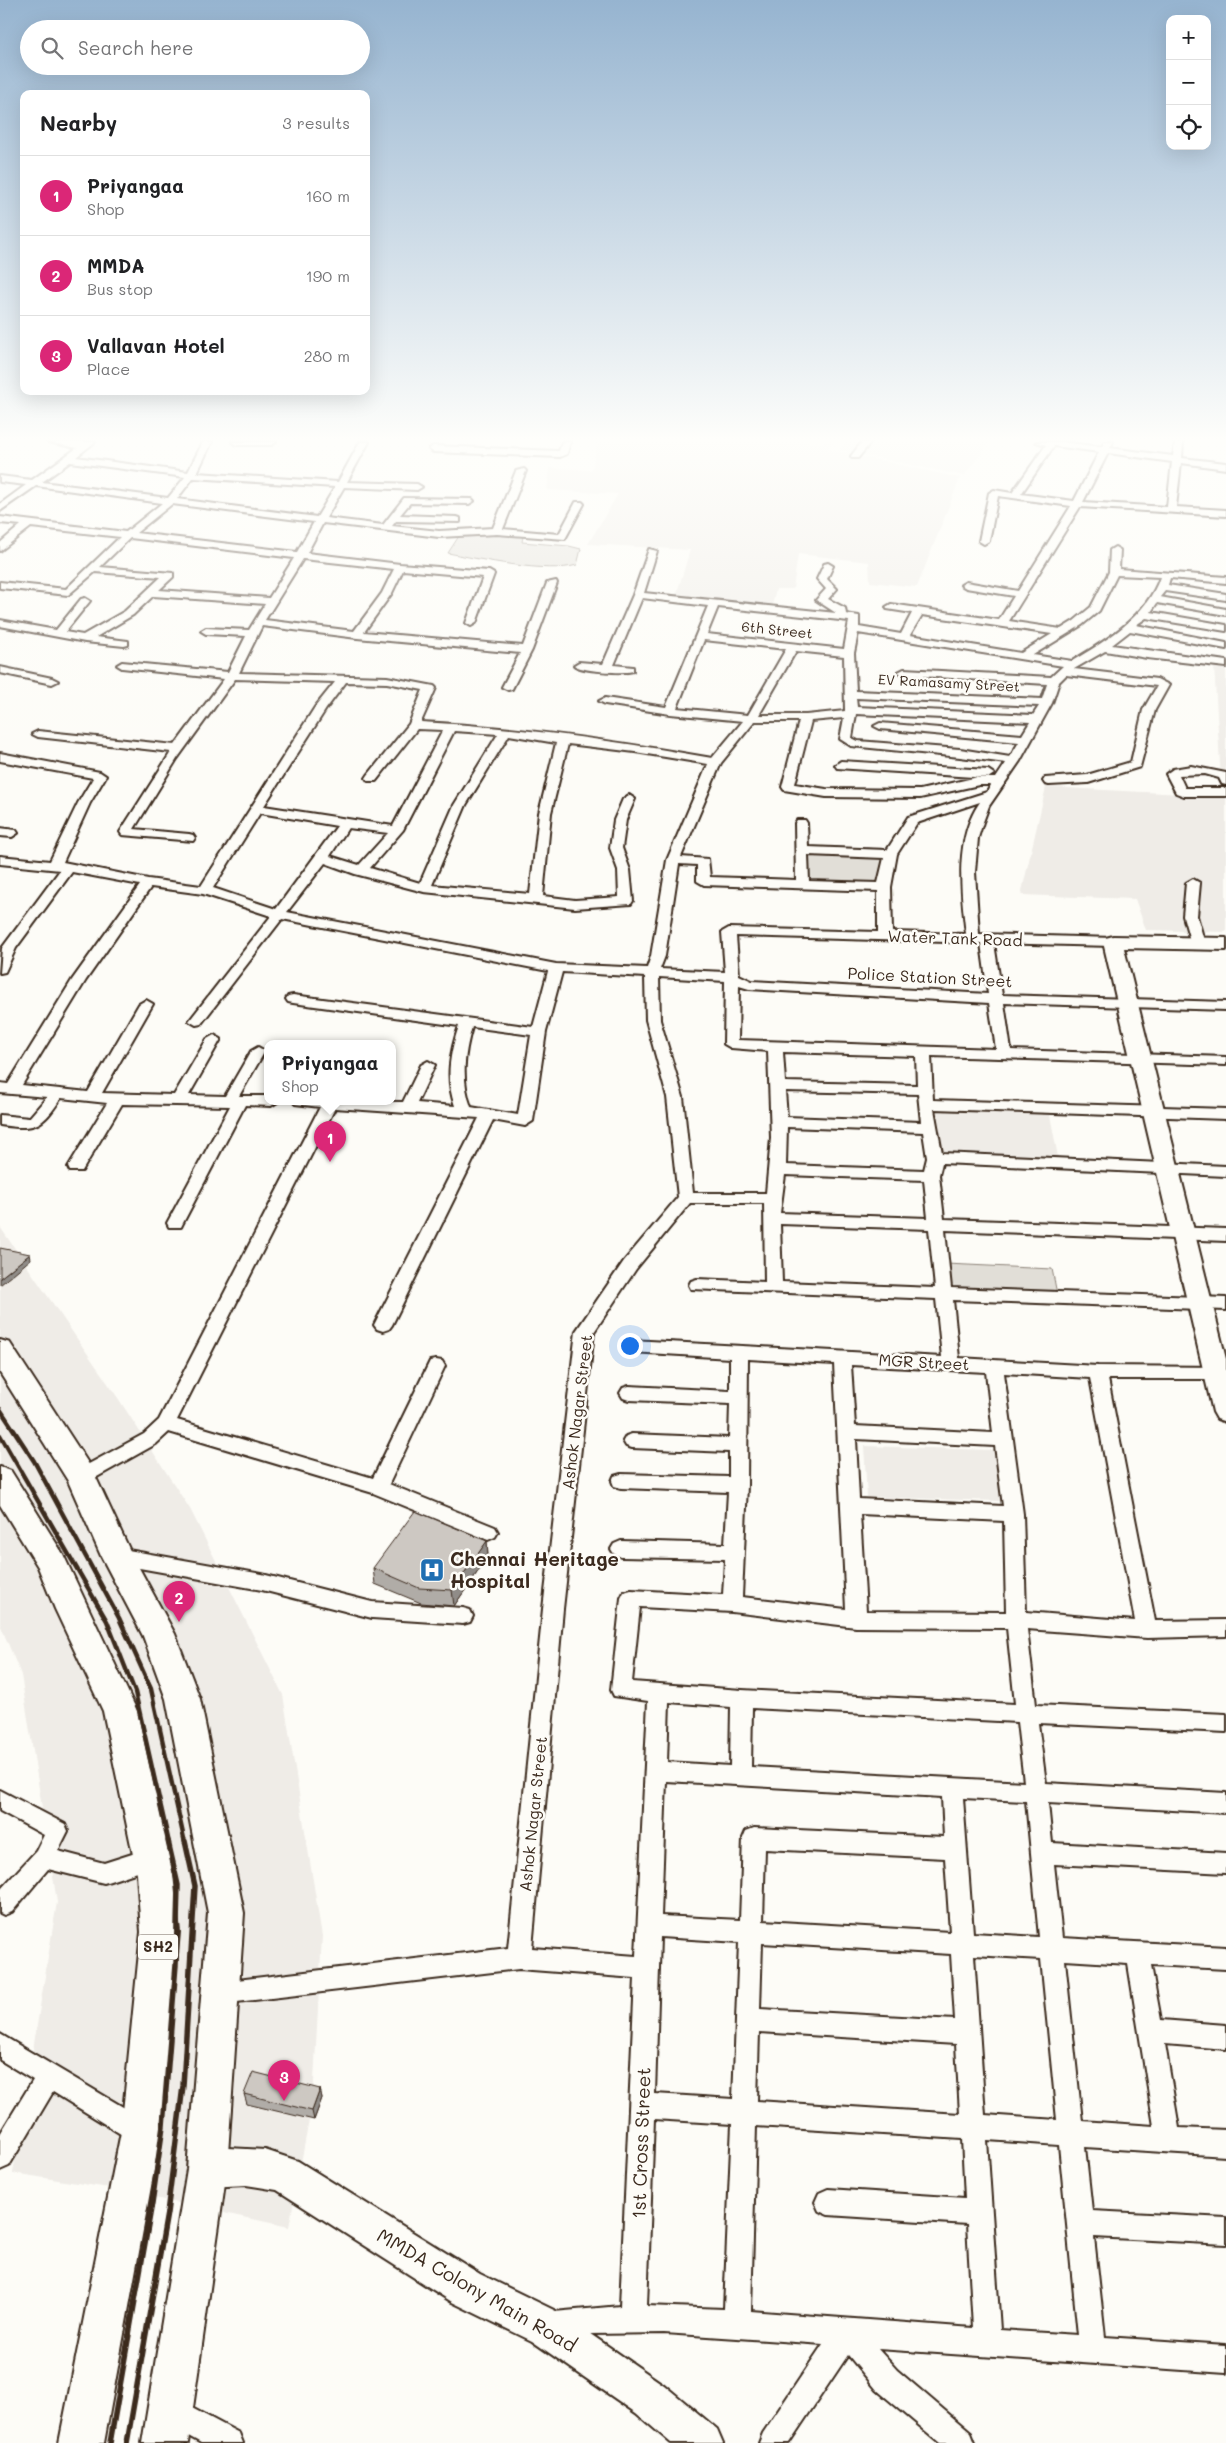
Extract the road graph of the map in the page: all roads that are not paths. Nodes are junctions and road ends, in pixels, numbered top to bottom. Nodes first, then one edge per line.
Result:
1 (105, 556) edge
2 (300, 556) joint
3 (650, 556) edge
4 (1044, 556) edge
5 (1114, 556) edge
6 (828, 566) dead end
7 (400, 567) junction
8 (92, 569) junction
9 (1114, 572) junction
10 (1166, 575) junction
11 (1226, 580) edge
12 (552, 583) dead end
13 (0, 585) edge
14 (966, 585) dead end
15 (1162, 588) junction
16 (151, 593) junction
17 (1020, 594) junction
18 (638, 595) junction
19 (1226, 597) edge
20 (1153, 600) junction
21 (85, 601) dead end
22 (271, 601) junction
23 (714, 603) junction
24 (891, 607) dead end
25 (919, 610) junction
26 (1226, 612) edge
27 (1144, 614) junction
28 (841, 617) junction
29 (259, 622) junction
30 (471, 622) dead end
31 (1003, 622) junction
32 (0, 623) edge
33 (1128, 627) junction
34 (1226, 628) edge
35 (852, 629) junction
36 (206, 631) dead end
37 (60, 632) junction
38 (1060, 632) junction
39 (253, 633) junction
40 (357, 635) junction
41 (702, 637) junction
42 (904, 637) junction
43 (85, 639) junction
44 (124, 643) dead end
45 (1226, 646) edge
46 (1103, 647) junction
47 (792, 648) junction
48 (527, 650) junction
49 (849, 653) junction
50 (1024, 656) junction
51 (1226, 664) edge
52 (122, 665) dead end
53 (579, 665) dead end
54 (1075, 665) junction
55 (607, 668) junction
56 (0, 670) edge
57 (629, 670) dead end
58 (1063, 671) junction
59 (904, 672) dead end
60 (232, 676) junction
61 (341, 679) junction
62 (52, 681) dead end
63 (1054, 682) junction
64 (508, 687) dead end
65 (850, 694) junction
66 (604, 701) dead end
67 (1046, 703) junction
68 (670, 711) junction
69 (851, 712) junction
70 (806, 718) junction
71 (751, 719) junction
72 (1036, 719) junction
73 (414, 725) junction
74 (880, 726) dead end
75 (450, 727) junction
76 (506, 731) junction
77 (38, 734) dead end
78 (1026, 739) junction
79 (563, 740) junction
80 (178, 749) junction
81 (0, 757) edge
82 (1014, 761) junction
83 (715, 762) junction
84 (841, 765) dead end
85 (372, 778) dead end
86 (1049, 781) dead end
87 (1226, 782) edge
88 (998, 784) junction
89 (1184, 792) joint
90 (1226, 792) edge
91 (629, 799) dead end
92 (258, 809) junction
93 (801, 823) dead end
94 (345, 824) junction
95 (397, 830) junction
96 (189, 838) dead end
97 (802, 850) junction
98 (891, 854) junction
99 (322, 858) junction
100 (0, 860) edge
101 (673, 860) junction
102 (55, 865) junction
103 (69, 867) junction
104 (360, 871) junction
105 (148, 883) junction
106 (1193, 883) dead end
107 (803, 884) junction
108 (884, 887) junction
109 (424, 888) junction
110 (204, 890) junction
111 (536, 899) junction
112 (279, 914) junction
113 (885, 935) junction
114 (980, 940) junction
115 (1113, 942) junction
116 (1198, 944) junction
117 (1226, 944) edge
118 (556, 968) junction
119 (0, 969) edge
120 (652, 973) junction
121 (732, 977) junction
122 (293, 999) dead end
123 (996, 999) junction
124 (1127, 1002) junction
125 (146, 1004) dead end
126 (1226, 1006) edge
127 (196, 1021) dead end
128 (467, 1022) junction
129 (539, 1032) junction
130 (214, 1039) dead end
131 (775, 1047) junction
132 (258, 1051) dead end
133 (923, 1052) junction
134 (1004, 1054) junction
135 (1141, 1058) junction
136 (1226, 1061) edge
137 (428, 1065) dead end
138 (778, 1086) junction
139 (6, 1088) edge
140 (56, 1094) junction
141 (926, 1097) junction
142 (92, 1098) junction
143 (117, 1099) junction
144 (179, 1100) junction
145 (264, 1101) edge
146 (234, 1102) junction
147 (328, 1105) edge
148 (374, 1105) edge
149 (407, 1109) junction
150 (1153, 1110) junction
151 (464, 1111) junction
152 (1226, 1114) edge
153 (488, 1115) junction
154 (0, 1120) edge
155 (780, 1122) junction
156 (930, 1127) junction
157 (935, 1158) junction
158 (76, 1166) dead end
159 (1168, 1168) junction
160 (778, 1170) junction
161 (1226, 1171) edge
162 (931, 1175) junction
163 (686, 1198) junction
164 (772, 1198) junction
165 (772, 1218) junction
166 (175, 1223) dead end
167 (938, 1224) junction
168 (1183, 1234) junction
169 (1226, 1235) edge
170 (697, 1285) dead end
171 (774, 1288) junction
172 (944, 1294) junction
173 (1200, 1303) junction
174 (1226, 1304) edge
175 (383, 1325) dead end
176 (631, 1346) dead end
177 (0, 1350) edge
178 (739, 1352) junction
179 (842, 1358) junction
180 (951, 1363) junction
181 (436, 1366) dead end
182 (994, 1366) junction
183 (1098, 1372) junction
184 (1221, 1372) edge
185 (629, 1393) dead end
186 (739, 1398) junction
187 (1226, 1412) edge
188 (166, 1424) junction
189 (846, 1432) junction
190 (1004, 1440) junction
191 (632, 1441) dead end
192 (738, 1445) junction
193 (80, 1477) junction
194 (0, 1479) edge
195 (621, 1481) dead end
196 (738, 1486) junction
197 (378, 1487) junction
198 (849, 1506) junction
199 (1013, 1514) junction
200 (488, 1532) dead end
201 (621, 1549) dead end
202 (736, 1552) junction
203 (117, 1556) junction
204 (732, 1604) junction
205 (463, 1616) dead end
206 (856, 1619) junction
207 (1016, 1620) junction
208 (1226, 1628) edge
209 (1147, 1630) junction
210 (659, 1693) junction
211 (742, 1699) junction
212 (1028, 1712) junction
213 (1226, 1723) edge
214 (656, 1771) junction
215 (740, 1777) junction
216 (952, 1789) junction
217 (1036, 1794) junction
218 (0, 1800) edge
219 (1226, 1803) edge
220 (956, 1848) junction
221 (1042, 1853) junction
222 (44, 1858) junction
223 (151, 1858) junction
224 (1226, 1863) edge
225 (0, 1901) edge
226 (650, 1926) junction
227 (750, 1933) junction
228 (962, 1944) junction
229 (1052, 1949) junction
230 (1138, 1954) junction
231 (519, 1958) junction
232 (1226, 1958) edge
233 (648, 1968) junction
234 (220, 1993) junction
235 (747, 2020) junction
236 (1152, 2031) junction
237 (967, 2033) junction
238 (1226, 2037) edge
239 (0, 2046) edge
240 (49, 2076) junction
241 (642, 2106) junction
242 (744, 2114) junction
243 (973, 2128) junction
244 (141, 2132) junction
245 (1071, 2134) junction
246 (1169, 2140) junction
247 (1226, 2143) edge
248 (0, 2157) edge
249 (207, 2169) junction
250 (828, 2202) dead end
251 (977, 2212) junction
252 (1079, 2223) junction
253 (1226, 2231) edge
254 (634, 2319) junction
255 (737, 2324) junction
256 (546, 2326) junction
257 (847, 2333) junction
258 (987, 2342) junction
259 (1093, 2350) junction
260 (1226, 2359) edge
261 (168, 2427) edge
262 (82, 2443) edge
263 (229, 2443) edge
264 (703, 2443) edge
265 (773, 2443) edge
266 (961, 2443) edge

1 - 8 street
2 - 7 street
2 - 22 street
3 - 18 street
4 - 17 street
5 - 9 street
6 - 28 street
7 - 30 street
7 - 40 street
8 - 13 street
8 - 16 street
9 - 10 street
9 - 38 street
10 - 11 street
10 - 15 street
12 - 48 street
14 - 17 street
15 - 19 street
15 - 20 street
16 - 22 street
16 - 43 street
17 - 31 street
18 - 23 street
18 - 55 street
20 - 26 street
20 - 27 street
21 - 37 street
22 - 29 street
23 - 28 street
23 - 41 street
24 - 25 street
25 - 31 street
25 - 42 street
27 - 33 street
27 - 34 street
28 - 35 street
29 - 39 street
29 - 40 street
31 - 38 street
32 - 37 street
33 - 45 street
33 - 46 street
35 - 42 street
35 - 49 street
36 - 39 street
37 - 43 street
38 - 50 street
39 - 60 street
40 - 48 street
41 - 47 street, 6th Street
41 - 68 street
42 - 50 street
43 - 44 street
46 - 51 street
46 - 54 street
47 - 49 street, 6th Street
47 - 71 street
48 - 64 street
49 - 65 street
50 - 54 street
52 - 60 street
53 - 55 street
54 - 58 street
55 - 57 street
56 - 62 street
58 - 63 street
58 - 86 street
59 - 63 street
60 - 61 street
60 - 80 street
61 - 73 street
61 - 92 street
63 - 67 street
65 - 67 street, EV Ramasamy Street
65 - 69 street
66 - 68 street
67 - 72 street
68 - 71 street
69 - 70 street
69 - 72 street
69 - 82 street
70 - 71 street
70 - 88 street
71 - 83 street
72 - 78 street
73 - 75 street
73 - 85 street
74 - 78 street
75 - 76 street
75 - 95 street
76 - 79 street
76 - 109 street
77 - 80 street
78 - 82 street
79 - 83 street
79 - 111 street
80 - 96 street
81 - 102 street
82 - 88 street
83 - 101 street
84 - 88 street
87 - 89 street
88 - 98 street
88 - 114 street
89 - 90 street
91 - 111 street
92 - 94 street
92 - 110 street
93 - 97 street
94 - 95 street
94 - 99 street
95 - 104 street
97 - 98 street
97 - 107 street
98 - 108 street
99 - 104 street
99 - 112 street
100 - 102 street, Police Station Street
101 - 107 street
101 - 120 street
102 - 103 street, Police Station Street
103 - 105 street, Police Station Street
103 - 119 street
104 - 109 street
105 - 110 street, Police Station Street
105 - 139 street
106 - 116 street
107 - 108 street
108 - 113 street
109 - 111 street
110 - 112 street, Police Station Street
112 - 118 street, Police Station Street
112 - 127 street
113 - 114 street, Water Tank Road
113 - 121 street, Water Tank Road
114 - 115 street, Water Tank Road
114 - 123 street
115 - 116 street, Water Tank Road
115 - 124 street
116 - 117 street, Water Tank Road
118 - 120 street, Police Station Street
118 - 129 street
120 - 121 street, Police Station Street
120 - 163 street
121 - 123 street, Police Station Street
121 - 131 street
122 - 128 street
123 - 124 street, Police Station Street
123 - 134 street
124 - 126 street, Police Station Street
124 - 135 street
125 - 142 street
128 - 129 street
128 - 151 street
129 - 153 street
130 - 144 street
131 - 133 street
131 - 138 street
132 - 146 street
133 - 134 street
133 - 141 street
134 - 135 street
135 - 136 street
135 - 150 street
137 - 149 street
138 - 141 street
138 - 155 street
139 - 140 street
140 - 142 street
140 - 154 street
141 - 150 street
141 - 156 street
142 - 143 street
143 - 144 street
143 - 158 street
144 - 146 street
145 - 146 street
146 - 166 street
147 - 188 street
148 - 149 street
149 - 151 street
150 - 152 street
150 - 159 street
151 - 153 street
153 - 175 street
155 - 156 street
155 - 160 street
156 - 157 street
157 - 159 street
157 - 162 street
159 - 161 street
159 - 168 street
160 - 162 street
160 - 164 street
162 - 167 street
163 - 164 street
163 - 231 street, Ashok Nagar Street
164 - 165 street
165 - 167 street
165 - 171 street
167 - 168 street
167 - 172 street
168 - 169 street
168 - 173 street
170 - 171 street
171 - 172 street
172 - 173 street
172 - 180 street
173 - 174 street
173 - 184 street
176 - 178 street, MGR Street
177 - 193 main road
178 - 179 street, MGR Street
178 - 186 street
179 - 180 street, MGR Street
179 - 189 street
180 - 182 street, MGR Street
181 - 197 street
182 - 183 street, MGR Street
182 - 190 street
183 - 184 street, MGR Street
183 - 209 street
184 - 187 street
185 - 186 street
186 - 192 street
188 - 193 street
188 - 197 street
189 - 190 street
189 - 198 street
190 - 199 street
191 - 192 street
192 - 196 street
193 - 203 main road
194 - 223 main road, SH2
195 - 196 street
196 - 202 street
197 - 200 street
198 - 199 street
198 - 206 street
199 - 207 street
201 - 202 street
202 - 204 street
203 - 205 street
203 - 234 main road
204 - 206 street
204 - 210 street
206 - 207 street
207 - 209 street
207 - 212 street
208 - 209 street
210 - 211 street
210 - 214 street, 1st Cross Street
211 - 212 street
211 - 215 street
212 - 213 street
212 - 217 street
214 - 215 street
214 - 226 street, 1st Cross Street
215 - 216 street
216 - 217 street
216 - 220 street
217 - 219 street
217 - 221 street
218 - 222 street
220 - 227 street
220 - 228 street
221 - 224 street
221 - 229 street
222 - 223 street
222 - 225 street
223 - 244 main road, SH2
226 - 227 street
226 - 233 street, 1st Cross Street
227 - 228 street
227 - 235 street
228 - 229 street
228 - 237 street
229 - 230 street
229 - 245 street
230 - 232 street
230 - 236 street
231 - 233 street
231 - 234 street
233 - 241 street, 1st Cross Street
234 - 249 main road
235 - 237 street
235 - 242 street
236 - 238 street
236 - 246 street
237 - 243 street
239 - 240 street
240 - 244 street
240 - 248 street
241 - 242 street
241 - 254 street, 1st Cross Street
242 - 243 street
242 - 255 street
243 - 245 street
243 - 251 street
244 - 262 main road, SH2
245 - 246 street
245 - 252 street
246 - 247 street
249 - 256 street, MMDA Colony Main Road
249 - 261 main road
250 - 251 street
251 - 258 street
252 - 253 street
252 - 259 street
254 - 255 street
254 - 256 street
255 - 257 street
256 - 264 street, MMDA Colony Main Road
257 - 258 street
257 - 265 street
257 - 266 street
258 - 259 street
259 - 260 street
261 - 263 street

